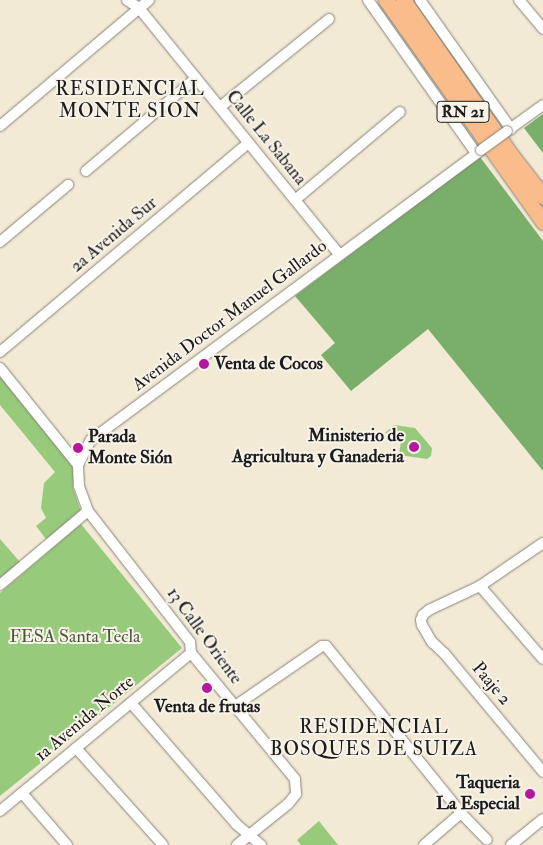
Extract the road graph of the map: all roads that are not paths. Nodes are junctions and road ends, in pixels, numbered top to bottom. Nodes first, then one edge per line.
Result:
1 (127, 0) edge
2 (149, 0) edge
3 (368, 0) edge
4 (386, 0) edge
5 (403, 0) edge
6 (420, 0) edge
7 (519, 0) edge
8 (139, 8) junction
9 (329, 19) dead end
10 (543, 29) edge
11 (196, 78) junction
12 (543, 105) edge
13 (220, 107) junction
14 (400, 112) dead end
15 (0, 126) edge
16 (509, 130) junction
17 (248, 143) junction
18 (479, 152) junction
19 (86, 171) dead end
20 (68, 185) dead end
21 (543, 196) edge
22 (295, 200) junction
23 (543, 222) edge
24 (0, 242) edge
25 (339, 254) junction
26 (0, 352) edge
27 (0, 368) edge
28 (78, 464) junction
29 (88, 511) junction
30 (543, 544) edge
31 (0, 585) edge
32 (480, 586) junction
33 (192, 653) junction
34 (543, 659) edge
35 (131, 703) junction
36 (235, 706) junction
37 (76, 748) junction
38 (543, 772) edge
39 (22, 793) junction
40 (0, 811) edge
41 (461, 813) junction
42 (543, 819) edge
43 (249, 835) junction
44 (487, 840) dead end
45 (67, 845) edge
46 (163, 845) edge
47 (237, 845) edge
48 (261, 845) edge
49 (424, 845) edge
50 (511, 845) edge

1 - 8 street, Calle La Sabana
2 - 8 street
3 - 18 street
4 - 23 highway, RN 21
5 - 21 highway, RN 21
6 - 16 street
7 - 10 street
8 - 11 street, Calle La Sabana
8 - 15 street
9 - 13 street
11 - 13 street, Calle La Sabana
11 - 19 street
12 - 16 street, Avenida Doctor Manuel Gallardo
13 - 17 street, Calle La Sabana
14 - 22 street
16 - 18 street, Avenida Doctor Manuel Gallardo, bridge
17 - 22 street, Calle La Sabana
17 - 26 street, 2a Avenida Sur
18 - 25 street, Avenida Doctor Manuel Gallardo
20 - 24 street
22 - 25 street, Calle La Sabana
25 - 28 street, Avenida Doctor Manuel Gallardo
27 - 28 street
28 - 29 street
29 - 31 street
29 - 33 street, 13 Calle Oriente
30 - 32 street
32 - 34 street
32 - 38 street, Paaje 2
33 - 35 street, 1a Avenida Norte
33 - 36 street, 13 Calle Oriente
35 - 37 street, 1a Avenida Norte
35 - 43 street
36 - 41 street
36 - 43 street, 13 Calle Oriente
37 - 39 street, 1a Avenida Norte
37 - 46 street
39 - 40 street, 1a Avenida Norte
39 - 45 street
41 - 44 street
41 - 49 street
42 - 50 street
43 - 47 street
43 - 48 street

